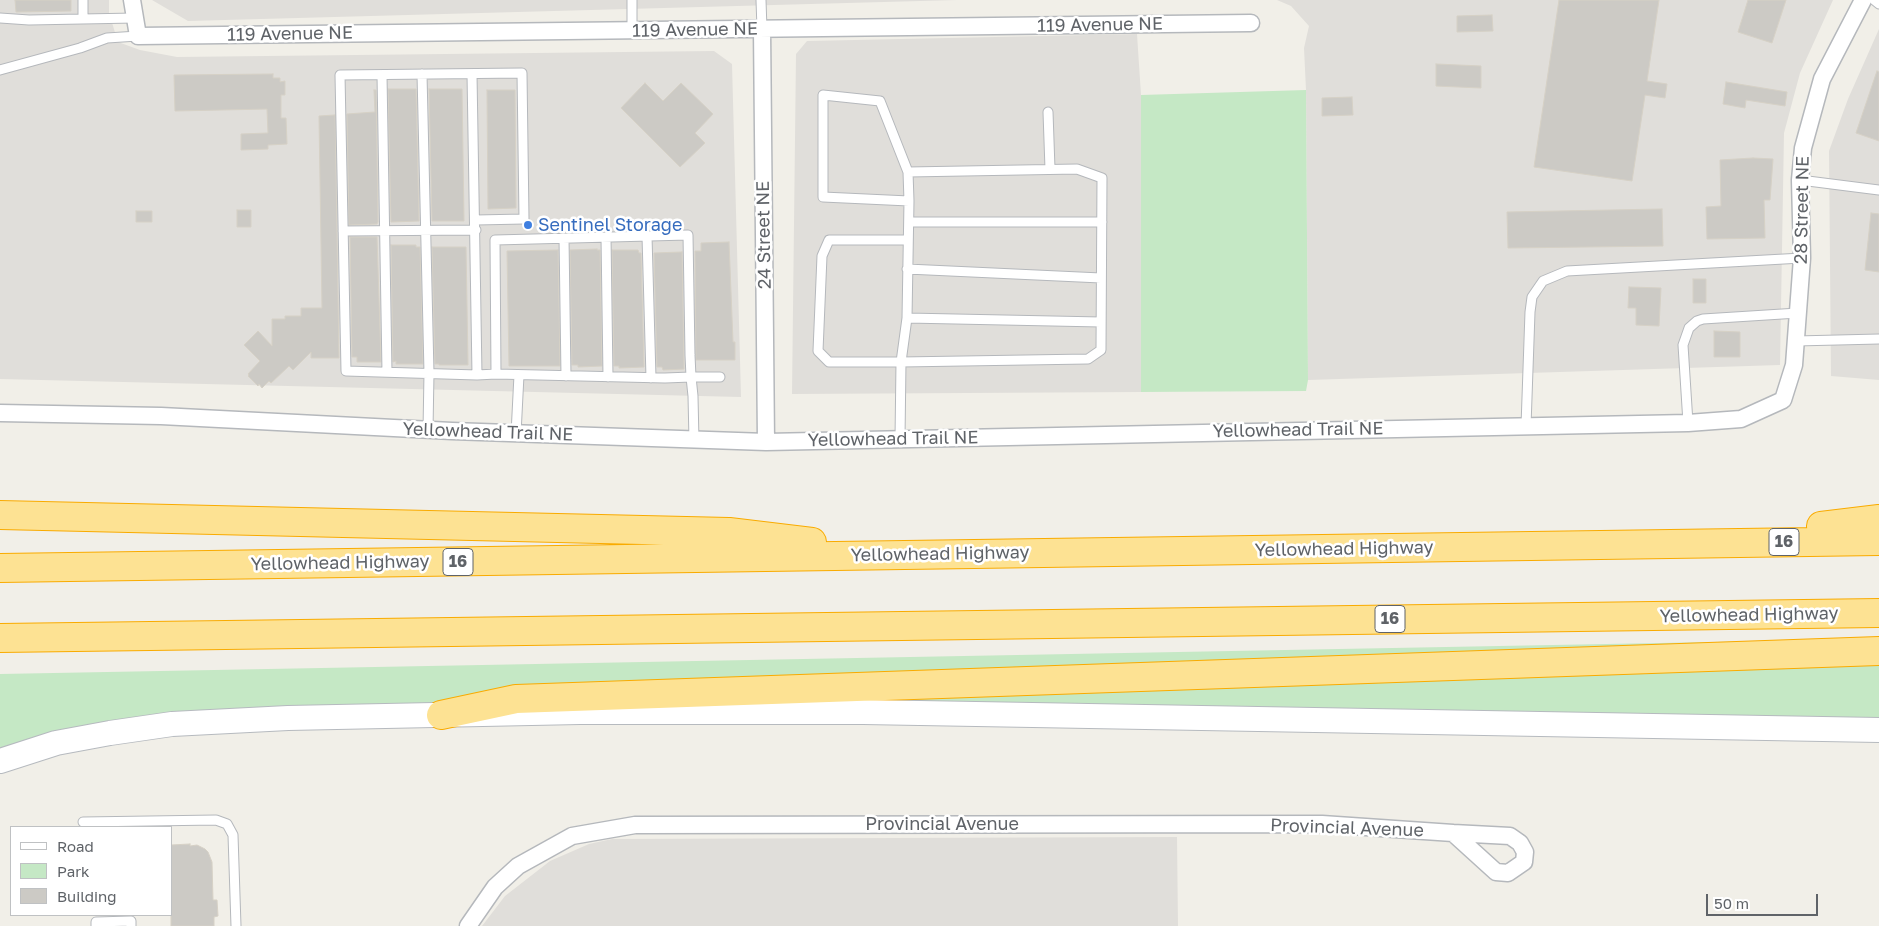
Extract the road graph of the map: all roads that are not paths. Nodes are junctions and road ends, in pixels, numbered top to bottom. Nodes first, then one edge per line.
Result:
1 (83, 0) edge
2 (132, 0) edge
3 (632, 0) edge
4 (761, 0) edge
5 (1863, 0) edge
6 (1874, 0) edge
7 (1879, 4) edge
8 (0, 18) edge
9 (134, 18) junction
10 (83, 19) junction
11 (1251, 23) dead end
12 (762, 29) junction
13 (632, 30) junction
14 (138, 36) junction
15 (0, 70) edge
16 (422, 74) junction
17 (472, 74) junction
18 (382, 75) junction
19 (1048, 112) dead end
20 (1050, 169) junction
21 (908, 172) junction
22 (1800, 180) junction
23 (1879, 190) edge
24 (909, 201) junction
25 (476, 220) junction
26 (909, 222) junction
27 (1102, 222) junction
28 (426, 230) junction
29 (476, 230) junction
30 (343, 231) junction
31 (384, 231) junction
32 (647, 236) junction
33 (606, 237) junction
34 (564, 238) junction
35 (908, 240) junction
36 (1802, 258) junction
37 (908, 269) junction
38 (1101, 278) junction
39 (1798, 313) junction
40 (907, 318) junction
41 (1101, 322) junction
42 (1879, 339) edge
43 (1796, 341) junction
44 (902, 362) junction
45 (387, 372) junction
46 (428, 373) junction
47 (496, 374) junction
48 (477, 375) junction
49 (519, 375) junction
50 (566, 376) junction
51 (608, 377) junction
52 (691, 377) junction
53 (720, 377) dead end
54 (650, 378) junction
55 (1783, 400) joint
56 (0, 413) edge
57 (1688, 423) junction
58 (1526, 426) junction
59 (428, 430) junction
60 (516, 434) junction
61 (900, 439) junction
62 (694, 441) junction
63 (766, 442) junction
64 (0, 514) edge
65 (1879, 519) edge
66 (1879, 540) edge
67 (1688, 544) junction
68 (915, 555) junction
69 (0, 568) edge
70 (1879, 613) edge
71 (0, 638) edge
72 (1879, 651) edge
73 (441, 715) junction
74 (1879, 730) edge
75 (0, 761) edge
76 (83, 822) dead end
77 (1453, 833) dead end
78 (96, 926) edge
79 (131, 926) edge
80 (236, 926) edge
81 (468, 926) edge

1 - 10 lane
2 - 9 street
3 - 13 lane
4 - 12 lane
5 - 22 street, 28 Street NE
6 - 7 lane
8 - 10 lane
9 - 10 lane
9 - 14 street
11 - 12 street, 119 Avenue NE
12 - 13 street, 119 Avenue NE
12 - 63 street, 24 Street NE
13 - 14 street, 119 Avenue NE
14 - 15 lane
16 - 17 lane
16 - 18 lane
16 - 28 lane
17 - 25 lane
17 - 25 lane
18 - 30 lane
18 - 31 lane
19 - 20 lane
20 - 21 lane
20 - 27 lane
21 - 24 lane
21 - 24 lane
22 - 23 lane
22 - 36 street, 28 Street NE
24 - 26 lane
25 - 29 lane
26 - 27 lane
26 - 35 lane
27 - 38 lane
28 - 29 lane
28 - 31 lane
28 - 46 lane
29 - 48 lane
30 - 31 lane
30 - 45 lane
31 - 45 lane
32 - 33 lane
32 - 52 lane
32 - 54 lane
33 - 34 lane
33 - 51 lane
34 - 47 lane
34 - 50 lane
35 - 37 lane
35 - 44 lane
36 - 39 street, 28 Street NE
36 - 58 lane
37 - 38 lane
37 - 40 lane
38 - 41 lane
39 - 43 street, 28 Street NE
39 - 57 lane
40 - 41 lane
40 - 44 lane
41 - 44 lane
42 - 43 lane
43 - 55 street, 28 Street NE
44 - 61 lane
45 - 46 lane
46 - 48 lane
46 - 59 lane
47 - 48 lane
47 - 49 lane
49 - 50 lane
49 - 60 lane
50 - 51 lane
51 - 54 lane
52 - 53 lane
52 - 54 lane
52 - 62 lane
55 - 57 street, Yellowhead Trail NE
56 - 59 street, Yellowhead Trail NE
57 - 58 street, Yellowhead Trail NE
58 - 61 street, Yellowhead Trail NE
59 - 60 street, Yellowhead Trail NE
60 - 62 street, Yellowhead Trail NE
61 - 63 street, Yellowhead Trail NE
62 - 63 street, Yellowhead Trail NE
64 - 68 highway
65 - 67 highway
66 - 67 highway, Yellowhead Highway / 16
67 - 68 highway, Yellowhead Highway / 16
68 - 69 highway, Yellowhead Highway / 16
70 - 71 highway, Yellowhead Highway / 16
72 - 73 highway
73 - 74 main road
73 - 75 main road
76 - 80 lane
77 - 81 street, Provincial Avenue
78 - 79 lane

